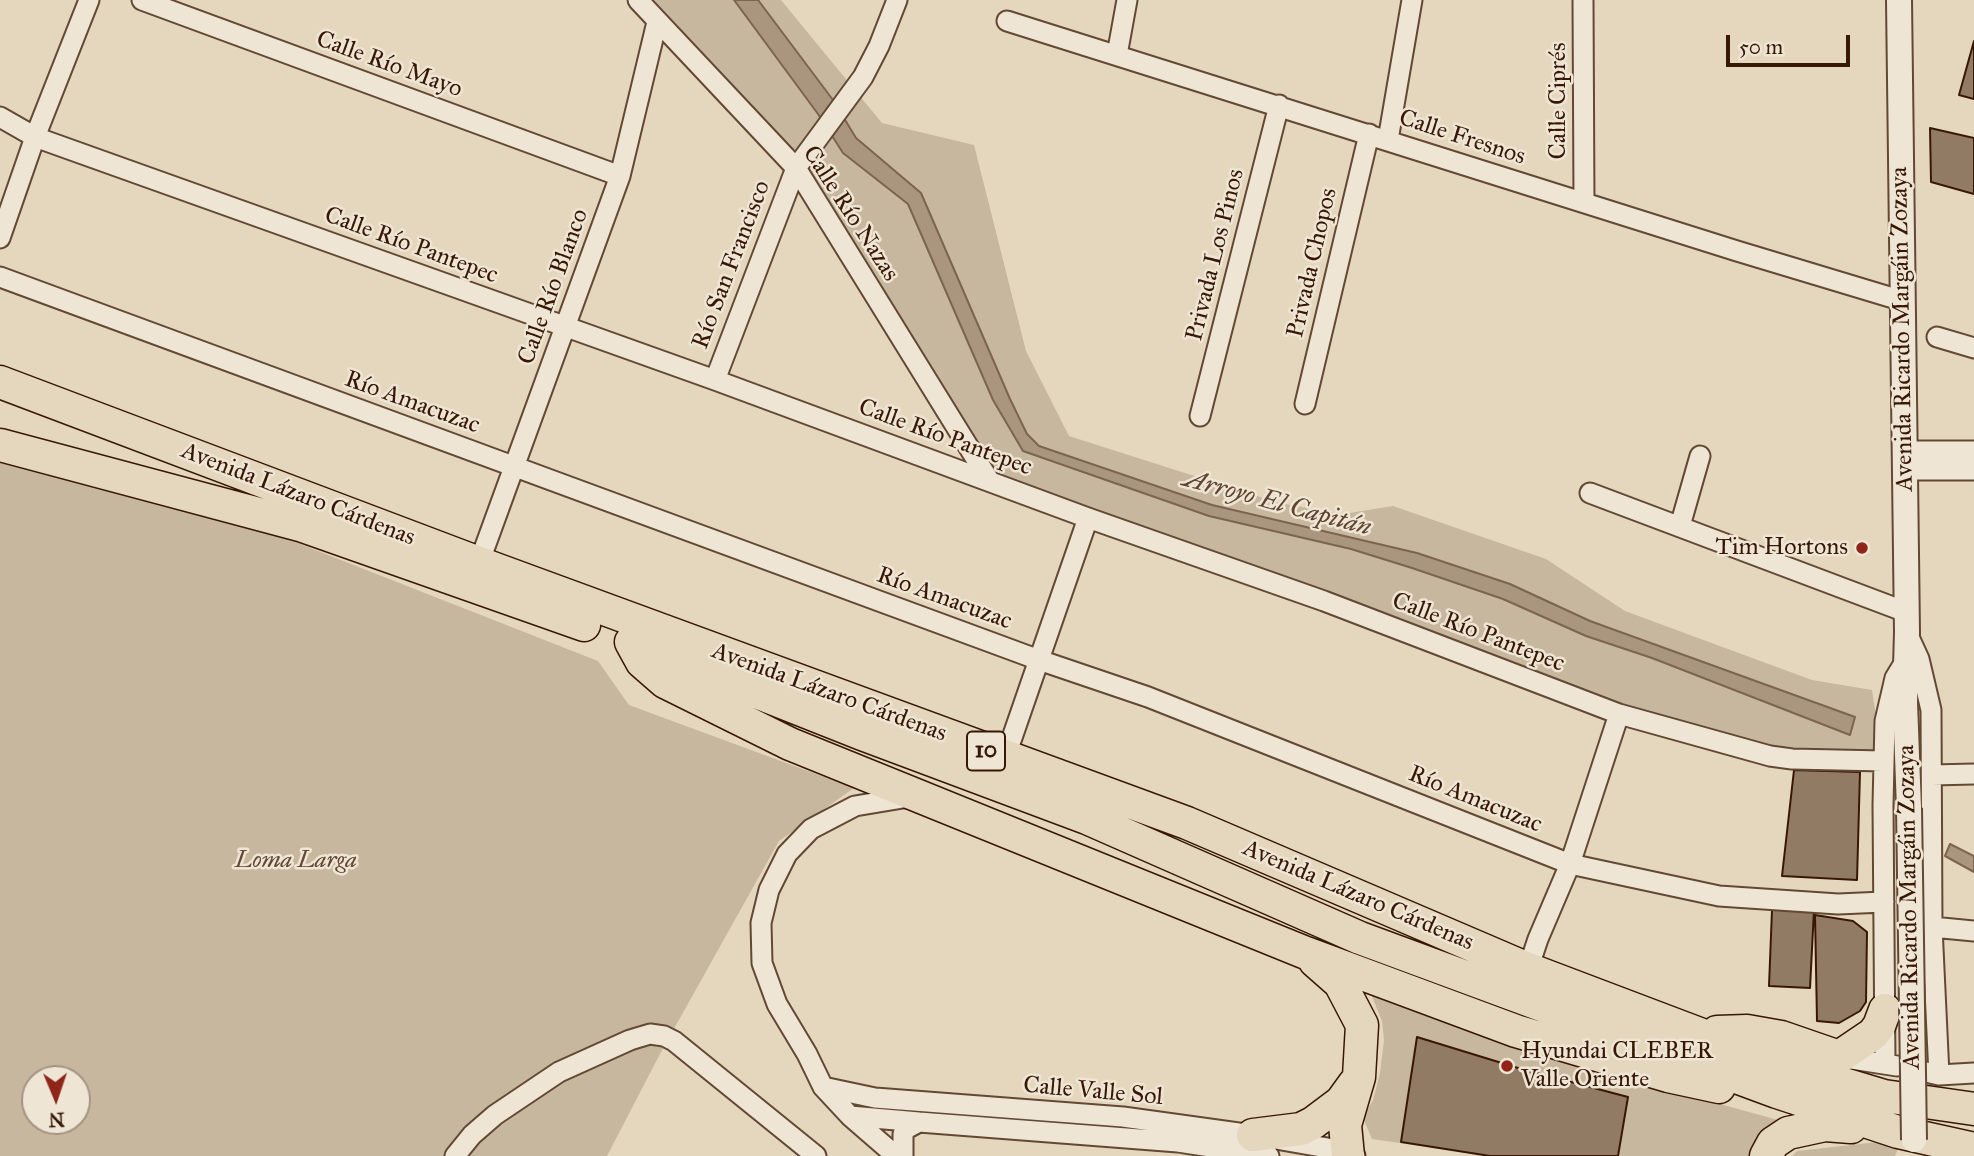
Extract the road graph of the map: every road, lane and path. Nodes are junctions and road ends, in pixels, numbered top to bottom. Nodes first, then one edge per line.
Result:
1 (89, 0) edge
2 (142, 0) edge
3 (620, 0) edge
4 (897, 0) edge
5 (1127, 0) edge
6 (1412, 0) edge
7 (1583, 0) edge
8 (1899, 0) edge
9 (647, 11) edge
10 (1007, 21) dead end
11 (1117, 55) junction
12 (1279, 105) junction
13 (0, 117) edge
14 (35, 137) junction
15 (1378, 137) junction
16 (796, 168) junction
17 (620, 176) junction
18 (1584, 202) junction
19 (0, 238) edge
20 (0, 277) edge
21 (1903, 301) junction
22 (566, 328) junction
23 (1937, 337) dead end
24 (1974, 348) edge
25 (715, 380) junction
26 (0, 382) edge
27 (0, 400) edge
28 (1305, 404) dead end
29 (1200, 416) dead end
30 (0, 429) edge
31 (0, 445) edge
32 (1974, 450) edge
33 (1700, 456) dead end
34 (1905, 461) junction
35 (217, 464) junction
36 (515, 467) junction
37 (1974, 470) edge
38 (125, 479) junction
39 (989, 480) junction
40 (1590, 493) dead end
41 (1088, 518) junction
42 (1680, 526) junction
43 (479, 563) junction
44 (1907, 622) junction
45 (631, 642) junction
46 (1907, 659) junction
47 (1039, 660) junction
48 (1619, 714) junction
49 (1005, 758) junction
50 (1884, 761) junction
51 (1974, 774) edge
52 (1932, 775) junction
53 (918, 796) junction
54 (1570, 864) junction
55 (1884, 902) junction
56 (1932, 927) junction
57 (1974, 931) edge
58 (1306, 953) junction
59 (1528, 969) junction
60 (1885, 1010) junction
61 (1700, 1034) junction
62 (1839, 1058) junction
63 (1885, 1063) junction
64 (1974, 1073) edge
65 (1939, 1075) junction
66 (1359, 1077) junction
67 (823, 1087) junction
68 (1777, 1092) junction
69 (1974, 1109) edge
70 (850, 1116) junction
71 (919, 1122) junction
72 (1974, 1136) edge
73 (1908, 1143) edge
74 (1261, 1146) edge
75 (1974, 1149) edge
76 (1349, 1154) edge
77 (455, 1156) edge
78 (816, 1156) edge
79 (896, 1156) edge
80 (903, 1156) edge
81 (1766, 1156) edge

1 - 14 street
2 - 17 street, Calle Río Mayo
3 - 9 street
4 - 16 street, Río San Francisco
5 - 11 street
6 - 15 street, Privada Chopos
7 - 18 street, Calle Ciprés
8 - 21 street, Avenida Ricardo Margáin Zozaya
9 - 16 street, Calle Río Nazas
9 - 17 street, Calle Río Blanco
10 - 11 street, Calle Fresnos
11 - 12 street, Calle Fresnos
12 - 15 street, Calle Fresnos
12 - 29 street, Privada Los Pinos
13 - 14 street, Calle Río Pantepec
14 - 19 street
14 - 22 street, Calle Río Pantepec
15 - 18 street, Calle Fresnos
15 - 28 street, Privada Chopos
16 - 25 street, Río San Francisco
16 - 39 street, Calle Río Nazas
17 - 22 street, Calle Río Blanco
18 - 21 street, Calle Fresnos
20 - 36 street, Río Amacuzac
21 - 34 street, Avenida Ricardo Margáin Zozaya
22 - 25 street, Calle Río Pantepec
22 - 36 street, Calle Río Blanco
23 - 24 street
25 - 39 street, Calle Río Pantepec
26 - 35 highway, Avenida Lázaro Cárdenas / 10
27 - 35 highway
30 - 38 highway
31 - 38 highway, Avenida Lázaro Cárdenas / 10
32 - 34 street
33 - 42 street
34 - 37 street
34 - 44 street, Avenida Ricardo Margáin Zozaya
35 - 43 highway, Avenida Lázaro Cárdenas / 10
36 - 43 street, Calle Río Blanco
36 - 47 street, Río Amacuzac
38 - 45 highway, Avenida Lázaro Cárdenas / 10
39 - 41 street, Calle Río Pantepec
40 - 42 street
41 - 47 street
41 - 48 street, Calle Río Pantepec
42 - 44 street
43 - 49 highway, Avenida Lázaro Cárdenas / 10
44 - 46 street, Avenida Ricardo Margáin Zozaya
44 - 52 street
45 - 53 highway
45 - 68 highway, Avenida Lázaro Cárdenas / 10
46 - 50 street, Avenida Ricardo Margáin Zozaya
46 - 73 street, Avenida Ricardo Margáin Zozaya, bridge
47 - 49 street
47 - 54 street, Río Amacuzac
48 - 50 street, Calle Río Pantepec
48 - 54 street
49 - 59 highway, Avenida Lázaro Cárdenas / 10
50 - 55 street, Avenida Ricardo Margáin Zozaya
51 - 52 street
52 - 56 street
53 - 58 highway
53 - 67 street
54 - 55 street, Río Amacuzac
54 - 59 street
55 - 60 street, Avenida Ricardo Margáin Zozaya
56 - 57 street
56 - 65 street
58 - 66 highway
58 - 68 highway
59 - 61 highway, Avenida Lázaro Cárdenas / 10
60 - 62 highway
60 - 63 street, Avenida Ricardo Margáin Zozaya
61 - 62 highway
61 - 69 highway, Avenida Lázaro Cárdenas / 10
62 - 63 street
63 - 65 street
64 - 65 street
66 - 74 highway
66 - 76 highway
67 - 70 street
67 - 74 street, Calle Valle Sol
68 - 73 highway, Avenida Lázaro Cárdenas / 10
70 - 71 street, Calle Valle Sol
70 - 79 street
71 - 74 street, Calle Valle Sol
71 - 80 street
72 - 73 highway
73 - 75 highway
73 - 81 highway
74 - 76 street, Calle Valle Sol
77 - 78 street

